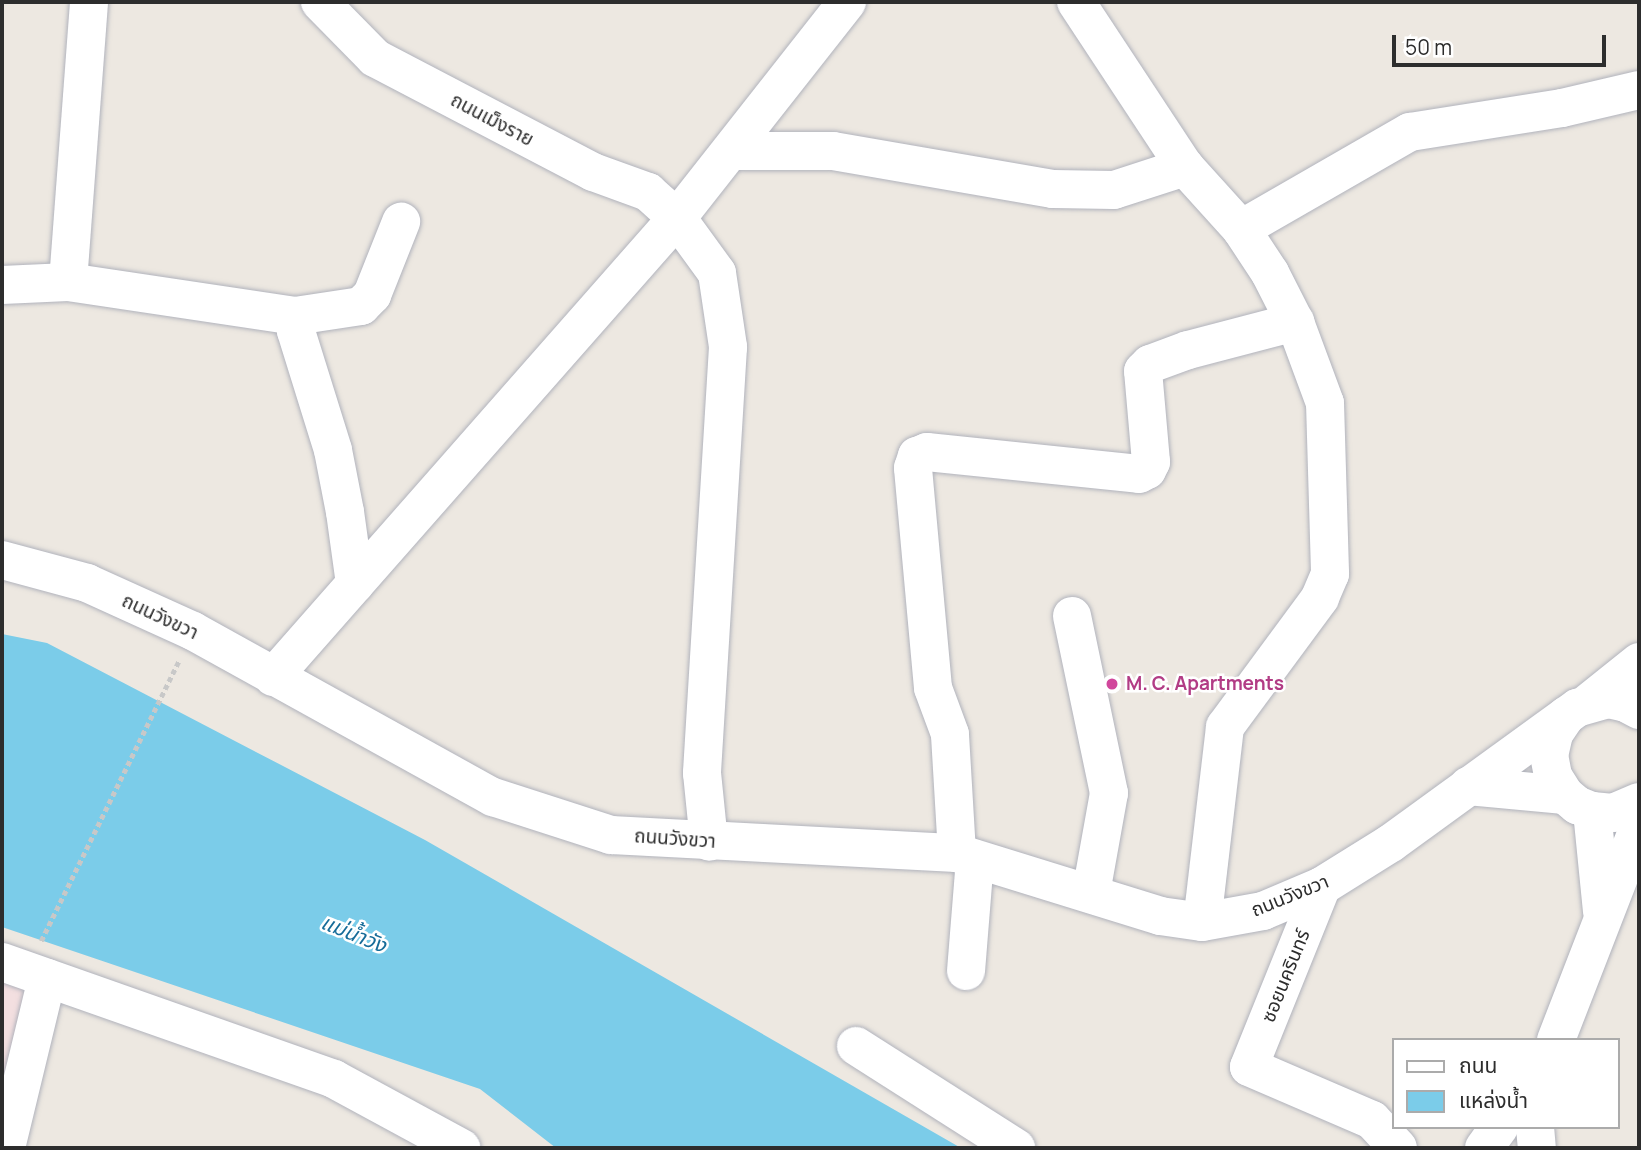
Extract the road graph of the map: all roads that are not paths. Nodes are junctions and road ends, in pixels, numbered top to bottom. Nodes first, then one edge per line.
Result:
1 (89, 2) edge
2 (320, 2) edge
3 (847, 2) edge
4 (1076, 2) edge
5 (1639, 90) edge
6 (732, 151) junction
7 (1185, 167) junction
8 (677, 218) junction
9 (401, 222) dead end
10 (1241, 229) junction
11 (68, 282) junction
12 (2, 285) edge
13 (295, 316) junction
14 (1295, 322) junction
15 (2, 560) edge
16 (355, 584) junction
17 (1072, 616) dead end
18 (1639, 662) edge
19 (273, 677) junction
20 (1578, 709) junction
21 (1639, 710) edge
22 (1468, 786) junction
23 (1639, 802) edge
24 (1578, 803) junction
25 (1639, 826) edge
26 (709, 842) junction
27 (966, 856) junction
28 (1322, 886) junction
29 (1091, 893) junction
30 (1202, 922) junction
31 (1602, 922) junction
32 (25, 970) edge
33 (966, 971) dead end
34 (1557, 1038) edge
35 (856, 1046) dead end
36 (1498, 1129) edge
37 (6, 1148) edge
38 (461, 1148) edge
39 (1016, 1148) edge
40 (1398, 1148) edge
41 (1484, 1148) edge

1 - 11 street
2 - 8 street, ถนนเม็งราย
3 - 6 street
4 - 7 street
5 - 10 street
6 - 7 street
6 - 8 street
7 - 10 street
8 - 16 street
8 - 26 street, ถนนเม็งราย
9 - 13 street
10 - 14 street
11 - 12 street
11 - 13 street
13 - 16 street
14 - 27 street
14 - 30 street
15 - 19 street, ถนนวังขวา
16 - 19 street
17 - 29 street
18 - 20 street
19 - 26 street, ถนนวังขวา
20 - 21 street
20 - 22 street
20 - 24 street
22 - 24 street
22 - 28 street, ถนนวังขวา
23 - 24 street
24 - 31 street
25 - 31 street
26 - 27 street, ถนนวังขวา
27 - 29 street, ถนนวังขวา
27 - 33 street
28 - 30 street, ถนนวังขวา
28 - 40 street, ซอยนครินทร์
29 - 30 street, ถนนวังขวา
31 - 34 street
32 - 37 street
32 - 38 street
35 - 39 street
36 - 41 street

